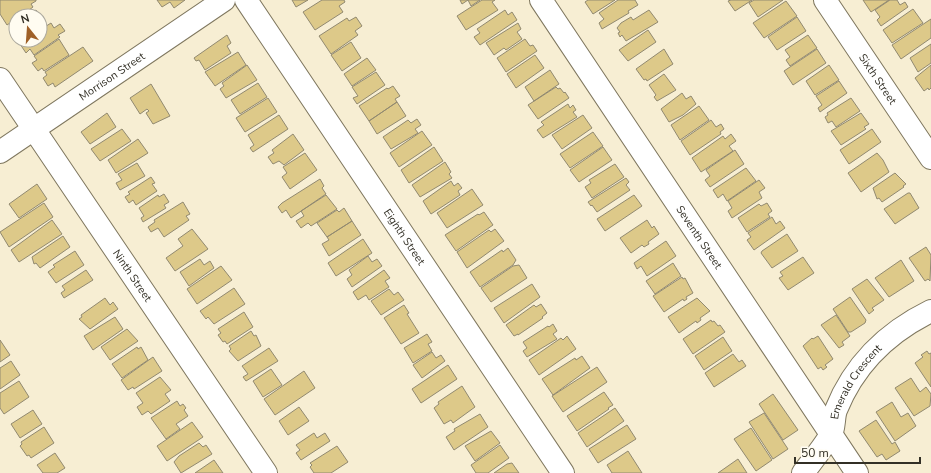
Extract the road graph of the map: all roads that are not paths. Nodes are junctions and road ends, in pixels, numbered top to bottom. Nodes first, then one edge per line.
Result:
1 (224, 0) edge
2 (246, 0) edge
3 (541, 0) edge
4 (825, 0) edge
5 (0, 79) edge
6 (34, 129) junction
7 (0, 152) edge
8 (931, 158) edge
9 (931, 311) edge
10 (831, 435) junction
11 (266, 473) edge
12 (563, 473) edge
13 (803, 473) edge
14 (857, 473) edge

1 - 6 street, Morrison Street
2 - 12 street, Eighth Street
3 - 10 street, Seventh Street
4 - 8 street, Sixth Street
5 - 6 street, Ninth Street
6 - 7 street, Morrison Street
6 - 11 street, Ninth Street
9 - 10 street, Emerald Crescent
10 - 13 street, Emerald Crescent
10 - 14 street, Seventh Street

